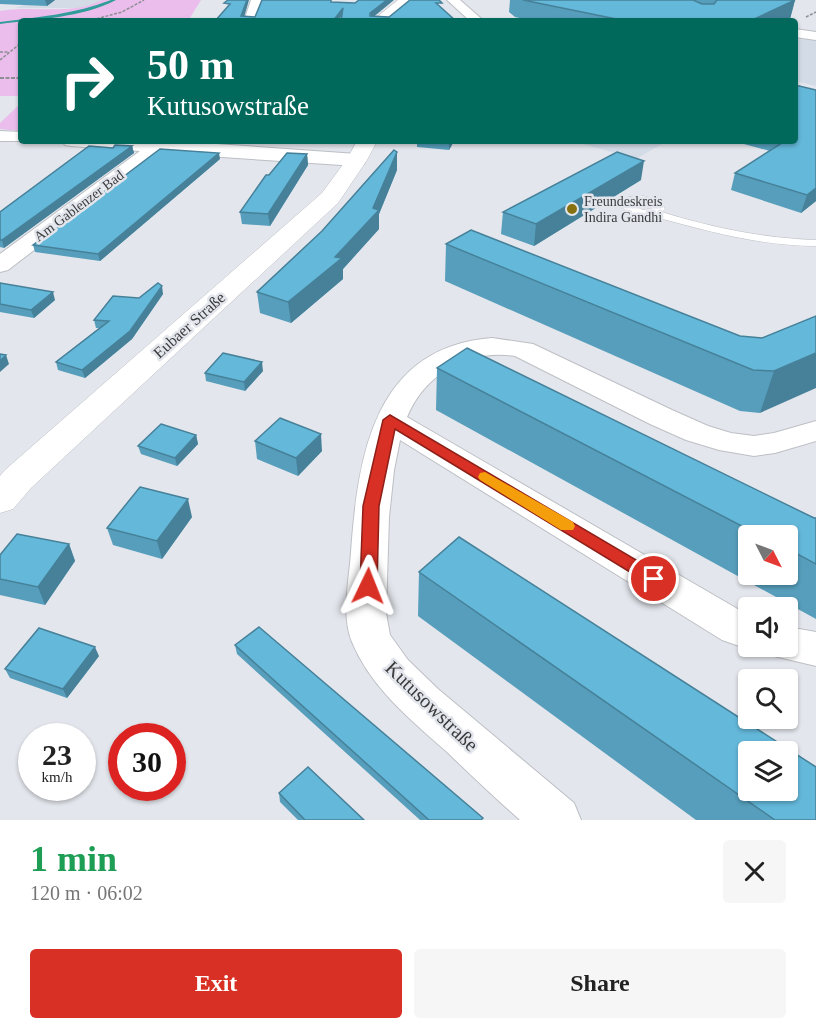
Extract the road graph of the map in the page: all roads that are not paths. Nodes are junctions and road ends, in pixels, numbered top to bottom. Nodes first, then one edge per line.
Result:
1 (257, 0) edge
2 (406, 0) edge
3 (453, 0) edge
4 (251, 18) edge
5 (383, 18) edge
6 (474, 18) edge
7 (798, 27) edge
8 (816, 28) edge
9 (798, 33) edge
10 (816, 36) edge
11 (0, 136) edge
12 (18, 137) edge
13 (161, 144) edge
14 (362, 150) edge
15 (654, 213) dead end
16 (816, 243) edge
17 (0, 265) edge
18 (390, 420) junction
19 (816, 431) edge
20 (0, 500) edge
21 (738, 629) edge
22 (798, 646) edge
23 (816, 649) edge
24 (557, 820) edge

1 - 4 street
2 - 5 street
3 - 6 street
7 - 8 street
9 - 10 street
11 - 12 street
13 - 14 street, Am Gablenzer Bad
13 - 17 street, Am Gablenzer Bad
14 - 20 street, Eubaer Straße
15 - 16 lane
18 - 19 street, Kutusowstraße
18 - 21 street
18 - 24 street, Kutusowstraße
22 - 23 street

